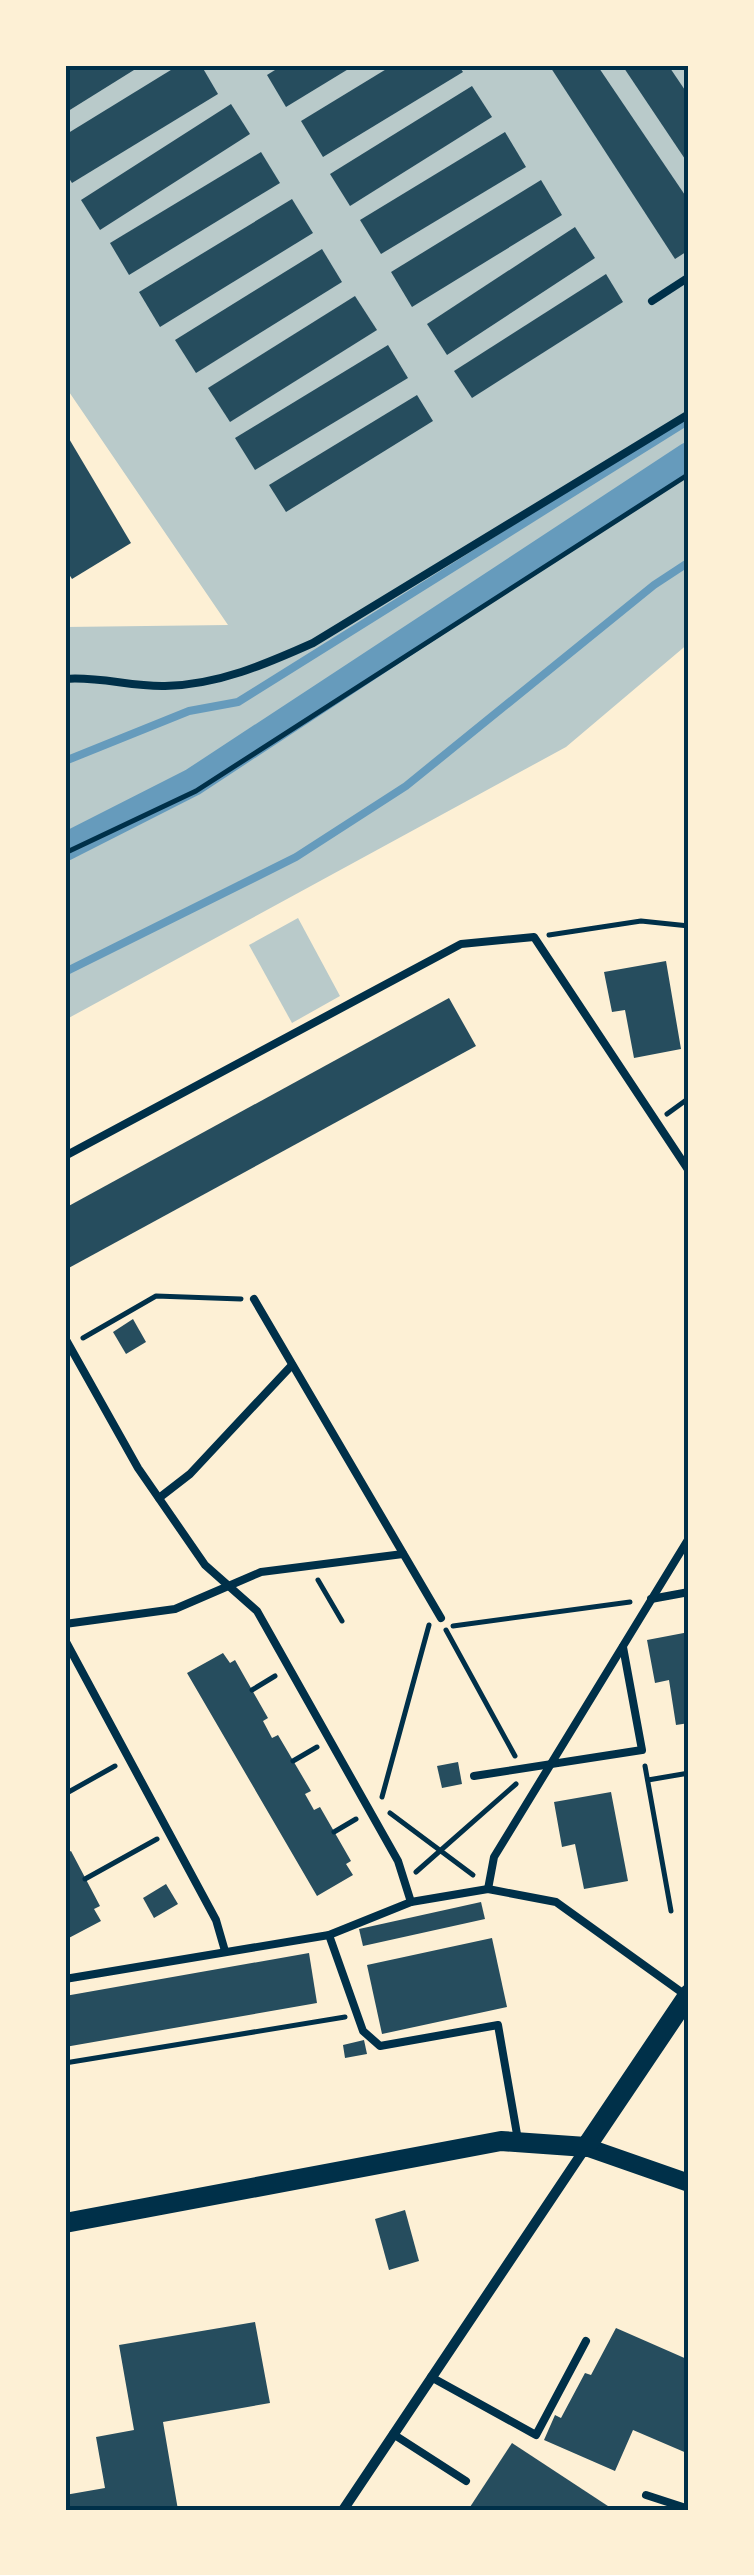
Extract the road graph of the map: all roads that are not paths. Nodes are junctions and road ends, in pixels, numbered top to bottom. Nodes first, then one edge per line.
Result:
1 (689, 277) edge
2 (652, 300) dead end
3 (689, 414) edge
4 (65, 679) edge
5 (65, 1156) edge
6 (689, 1171) edge
7 (254, 1299) road end
8 (67, 1342) edge
9 (292, 1366) junction
10 (160, 1498) junction
11 (689, 1538) edge
12 (403, 1554) junction
13 (228, 1586) junction
14 (689, 1592) edge
15 (649, 1599) junction
16 (440, 1620) road end
17 (65, 1624) edge
18 (65, 1640) edge
19 (623, 1645) junction
20 (550, 1764) junction
21 (474, 1776) dead end
22 (488, 1889) junction
23 (411, 1902) junction
24 (329, 1935) junction
25 (225, 1951) junction
26 (65, 1979) edge
27 (688, 1996) edge
28 (518, 2140) junction
29 (586, 2147) junction
30 (689, 2183) edge
31 (65, 2223) edge
32 (586, 2340) dead end
33 (431, 2376) junction
34 (394, 2434) junction
35 (466, 2481) dead end
36 (646, 2495) dead end
37 (689, 2509) edge
38 (343, 2510) edge

1 - 2 lane
3 - 4 lane
5 - 6 lane
7 - 9 lane
8 - 10 lane
9 - 10 lane
9 - 12 lane
10 - 13 lane
11 - 15 lane
12 - 13 lane
12 - 16 lane
13 - 17 lane
13 - 23 lane
14 - 15 lane
15 - 19 lane
18 - 25 lane
19 - 20 lane
19 - 20 lane
20 - 21 lane
20 - 22 lane
22 - 23 lane
22 - 27 lane
23 - 24 lane
24 - 25 lane
24 - 28 lane
25 - 26 lane
27 - 29 main road
28 - 29 main road
28 - 31 main road
29 - 30 street
29 - 33 street
32 - 33 lane
33 - 34 street
34 - 35 lane
34 - 38 street
36 - 37 lane

